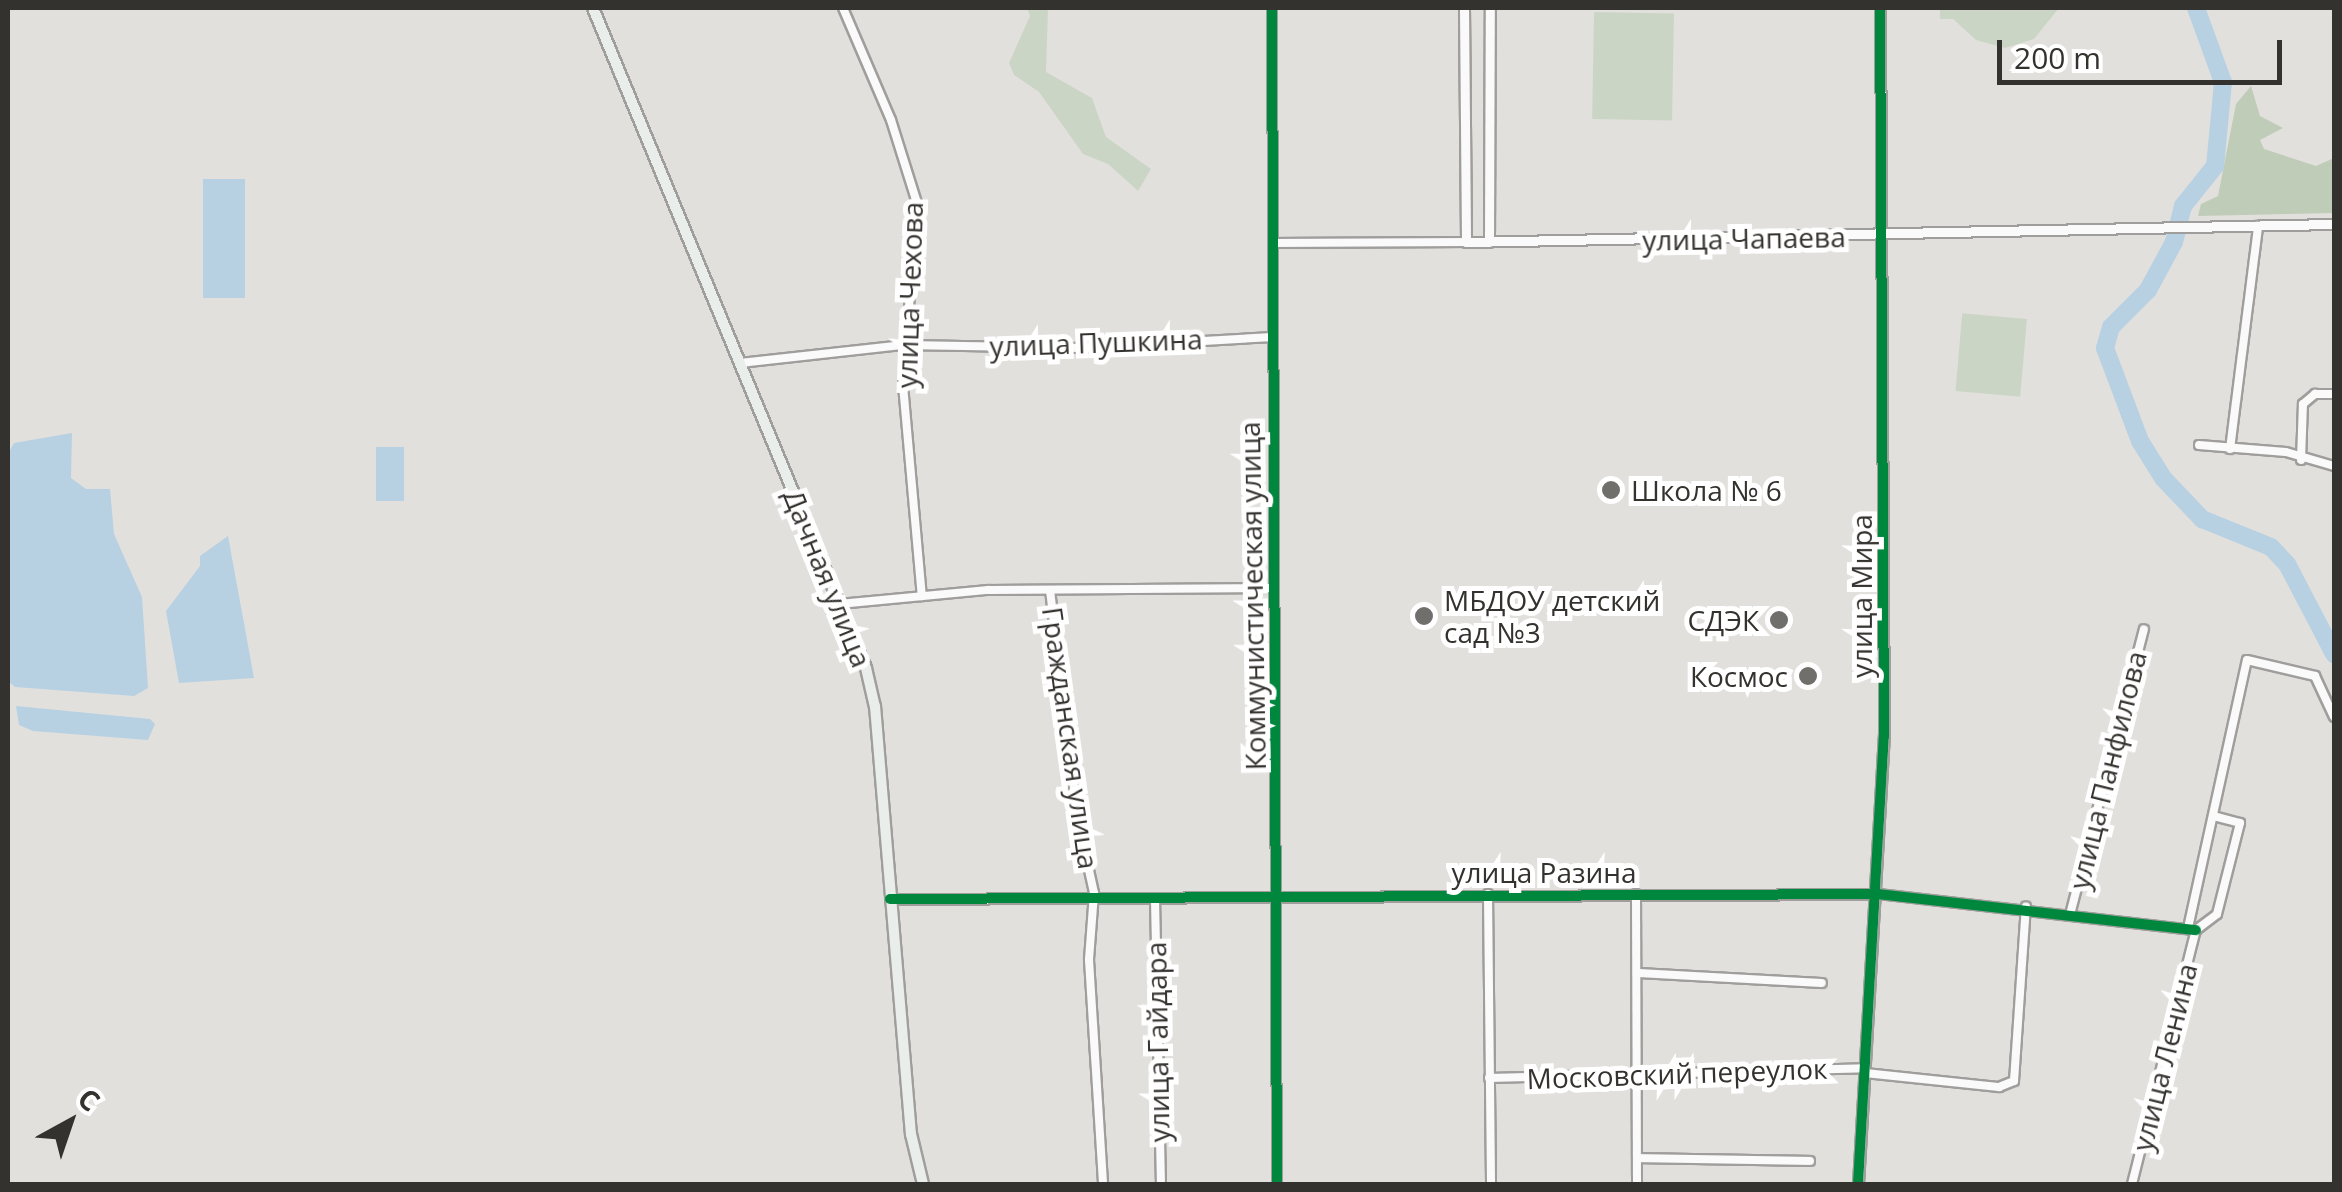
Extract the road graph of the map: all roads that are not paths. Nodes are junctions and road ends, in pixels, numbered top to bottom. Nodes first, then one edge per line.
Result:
1 (593, 8) edge
2 (842, 8) edge
3 (1272, 8) edge
4 (1464, 8) edge
5 (1490, 8) edge
6 (1880, 8) edge
7 (2334, 224) edge
8 (2258, 226) junction
9 (1883, 235) junction
10 (1466, 242) junction
11 (1489, 242) junction
12 (1273, 243) junction
13 (1272, 337) junction
14 (904, 345) junction
15 (740, 363) junction
16 (2334, 394) edge
17 (2199, 445) dead end
18 (2230, 449) junction
19 (2301, 460) junction
20 (2334, 466) edge
21 (1274, 588) junction
22 (1050, 590) junction
23 (922, 596) junction
24 (840, 604) junction
25 (2144, 629) dead end
26 (2334, 717) edge
27 (2214, 816) junction
28 (1488, 894) junction
29 (1636, 894) junction
30 (1878, 894) junction
31 (1277, 898) junction
32 (890, 899) junction
33 (1155, 899) junction
34 (1092, 900) junction
35 (2026, 906) junction
36 (2070, 911) junction
37 (2192, 929) junction
38 (1638, 972) junction
39 (1822, 983) dead end
40 (1866, 1071) junction
41 (1637, 1074) junction
42 (1489, 1078) junction
43 (1637, 1158) junction
44 (1810, 1161) dead end
45 (923, 1184) edge
46 (1103, 1184) edge
47 (1161, 1184) edge
48 (1276, 1184) edge
49 (1491, 1184) edge
50 (1637, 1184) edge
51 (1858, 1184) edge
52 (2132, 1184) edge

1 - 15 main road, Дачная улица
2 - 14 street, улица Чехова
3 - 12 street, Коммунистическая улица
4 - 10 street
5 - 11 street
6 - 9 street, улица Мира
7 - 8 street, улица Чапаева
8 - 9 street, улица Чапаева
8 - 18 street
9 - 11 street, улица Чапаева
9 - 30 street, улица Мира
10 - 11 street, улица Чапаева
10 - 12 street, улица Чапаева
12 - 13 street, Коммунистическая улица
13 - 14 street, улица Пушкина
13 - 21 street, Коммунистическая улица
14 - 15 street, улица Пушкина
14 - 23 street, улица Чехова
15 - 24 main road, Дачная улица
16 - 19 street
17 - 18 street
18 - 19 street
19 - 20 street
21 - 22 street
21 - 31 street, Коммунистическая улица
22 - 23 street
22 - 34 street, Гражданская улица
23 - 24 street
24 - 32 main road, Дачная улица
25 - 36 street, улица Панфилова
26 - 27 street, улица Ленина
27 - 37 street, улица Ленина
27 - 37 street
28 - 29 street, улица Разина
28 - 31 street, улица Разина
28 - 42 street
29 - 30 street, улица Разина
29 - 38 street
30 - 35 street, улица Разина
30 - 40 street, улица Мира
31 - 33 street, улица Разина
31 - 48 street, Коммунистическая улица
32 - 34 street, улица Разина
32 - 45 main road, Дачная улица
33 - 34 street, улица Разина
33 - 47 street, улица Гайдара
34 - 46 street, Гражданская улица
35 - 36 street, улица Разина
35 - 40 street, Московский переулок
36 - 37 street, улица Разина
37 - 52 street, улица Ленина
38 - 39 street
38 - 41 street
40 - 41 street, Московский переулок
40 - 51 street, улица Мира
41 - 42 street, Московский переулок
41 - 43 street
42 - 49 street
43 - 44 street
43 - 50 street

